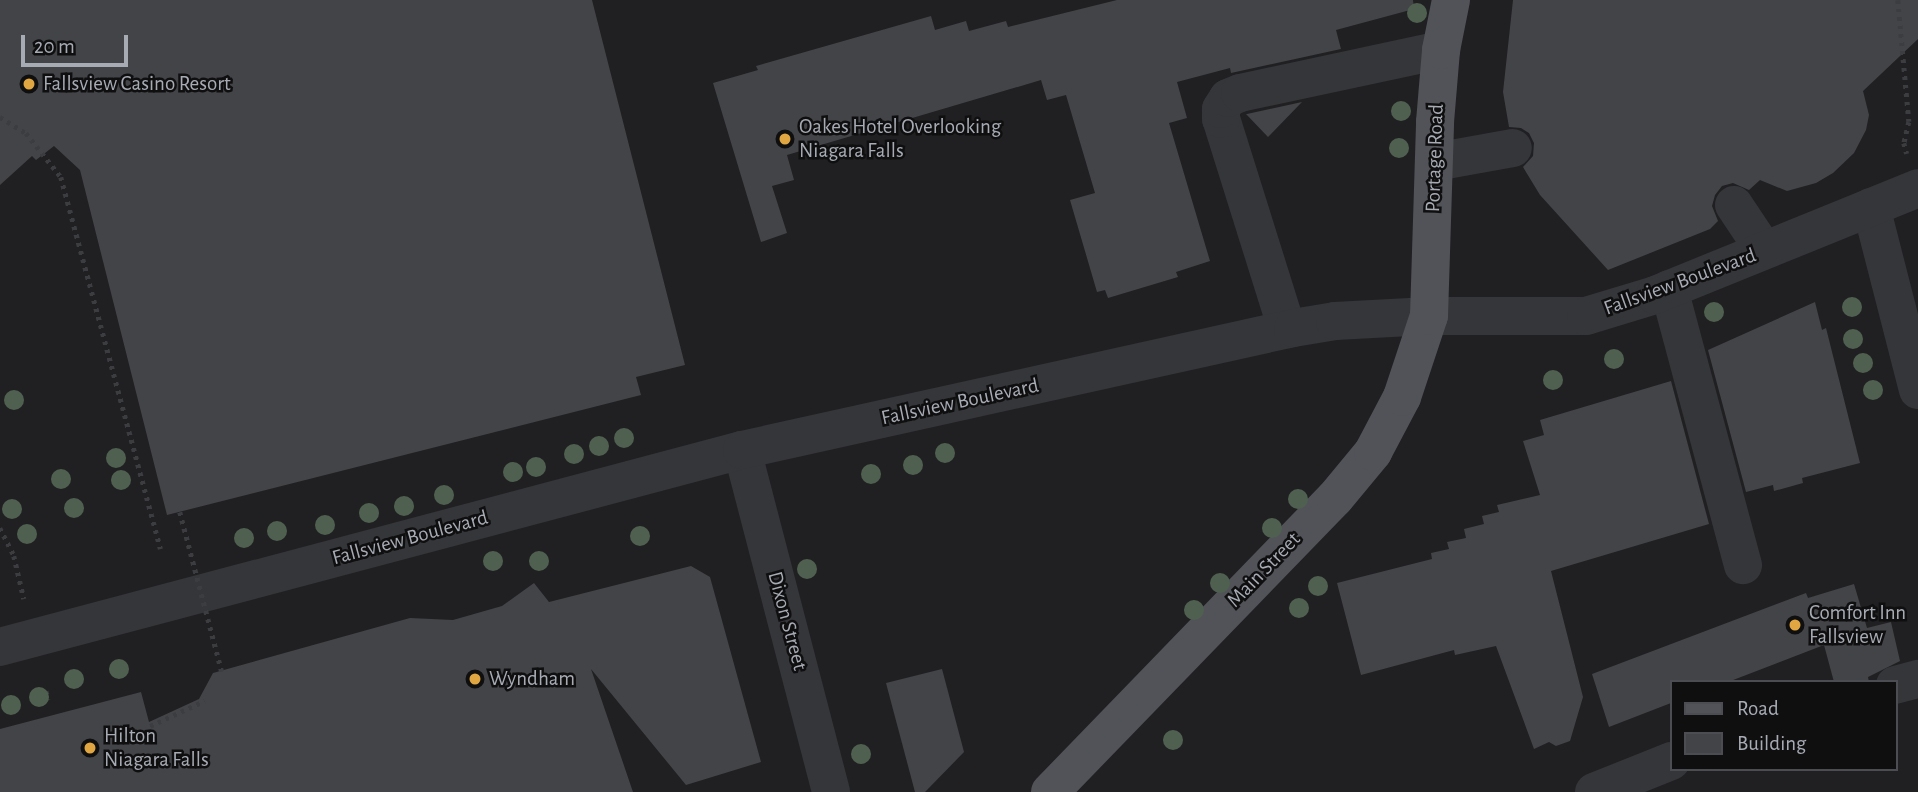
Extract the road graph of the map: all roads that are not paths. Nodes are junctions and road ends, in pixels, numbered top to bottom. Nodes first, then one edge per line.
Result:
1 (1451, 0) edge
2 (1441, 50) junction
3 (1513, 148) dead end
4 (1435, 162) junction
5 (1918, 188) edge
6 (1734, 205) dead end
7 (1871, 207) junction
8 (1764, 250) junction
9 (1669, 289) junction
10 (1429, 316) junction
11 (1287, 329) junction
12 (1918, 390) edge
13 (742, 450) junction
14 (1743, 565) dead end
15 (0, 647) edge
16 (1918, 679) edge
17 (1897, 684) edge
18 (1670, 761) edge
19 (831, 792) edge
20 (1050, 792) edge
21 (1594, 792) edge

1 - 2 main road, Portage Road
2 - 4 main road, Portage Road
2 - 11 street
3 - 4 street
4 - 10 main road, Portage Road
5 - 7 street, Fallsview Boulevard
6 - 8 street
7 - 8 street, Fallsview Boulevard
7 - 12 street
8 - 9 street, Fallsview Boulevard
9 - 10 street, Fallsview Boulevard
9 - 14 street
10 - 11 street, Fallsview Boulevard
10 - 20 main road, Main Street
11 - 13 street, Fallsview Boulevard
13 - 15 street, Fallsview Boulevard
13 - 19 street, Dixon Street
16 - 17 street
18 - 21 street

